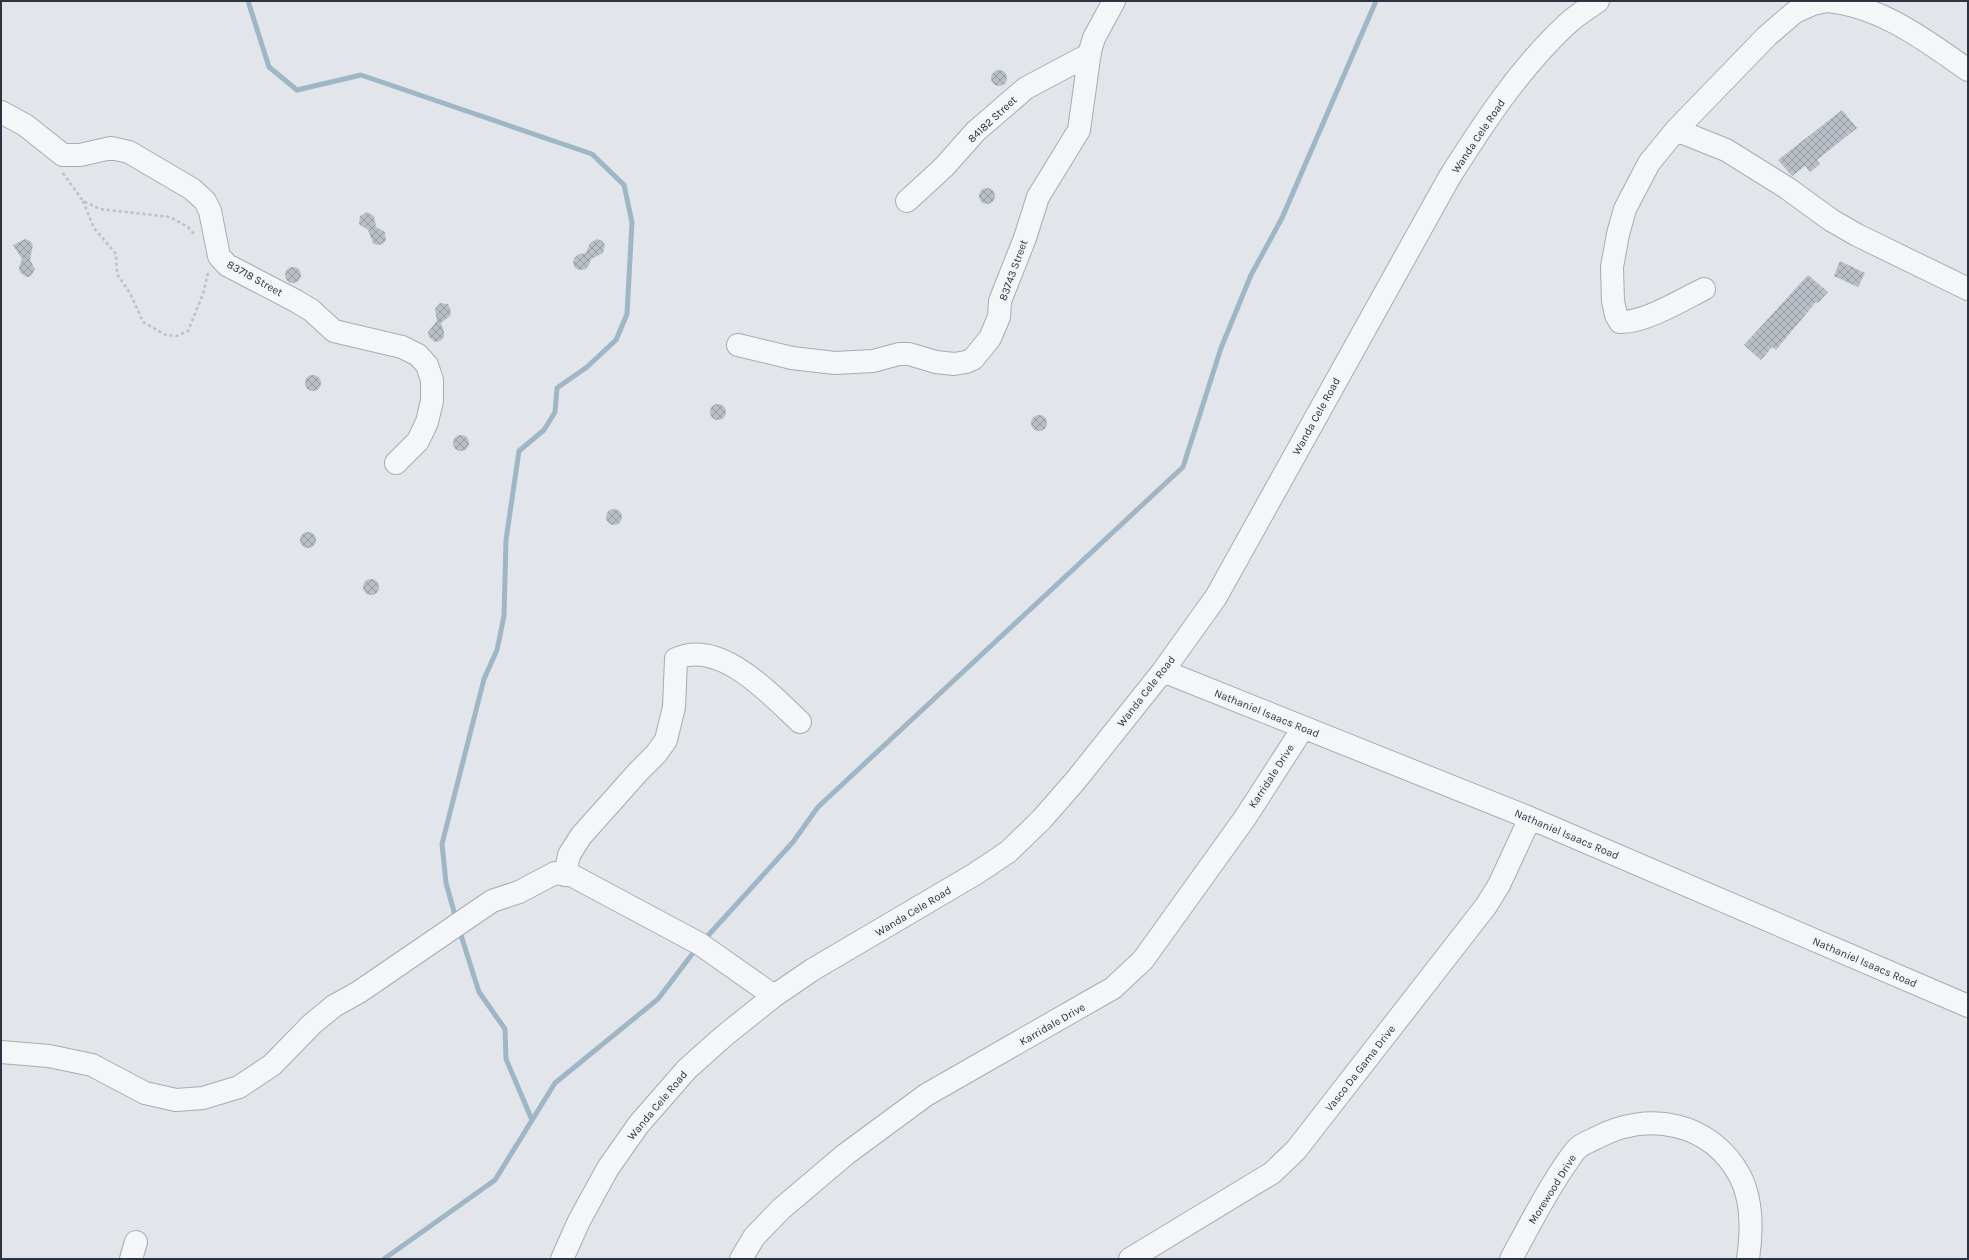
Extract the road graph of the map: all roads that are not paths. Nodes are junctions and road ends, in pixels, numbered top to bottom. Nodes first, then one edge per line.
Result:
1 (1114, 1) edge
2 (1598, 1) edge
3 (1827, 1) edge
4 (1090, 54) junction
5 (1968, 70) edge
6 (1, 112) edge
7 (1676, 130) junction
8 (907, 201) dead end
9 (1704, 289) dead end
10 (1968, 289) edge
11 (738, 345) dead end
12 (396, 464) dead end
13 (1163, 671) junction
14 (800, 722) dead end
15 (1303, 728) junction
16 (1530, 818) junction
17 (565, 875) junction
18 (774, 996) junction
19 (1968, 1006) edge
20 (1, 1052) edge
21 (562, 1259) edge
22 (741, 1259) edge
23 (1130, 1259) edge
24 (1510, 1259) edge
25 (1748, 1259) edge

1 - 4 street, 83743 Street
2 - 13 street, Wanda Cele Road
3 - 5 street
3 - 7 street
4 - 8 street, 84182 Street
4 - 11 street, 83743 Street
6 - 12 street, 83718 Street
7 - 9 street
7 - 10 street
13 - 15 street, Nathaniel Isaacs Road
13 - 18 street, Wanda Cele Road
14 - 17 street
15 - 16 street, Nathaniel Isaacs Road
15 - 22 street, Karridale Drive
16 - 19 street, Nathaniel Isaacs Road
16 - 23 street, Vasco Da Gama Drive
17 - 18 street
17 - 20 street
18 - 21 street, Wanda Cele Road
24 - 25 street, Morewood Drive

